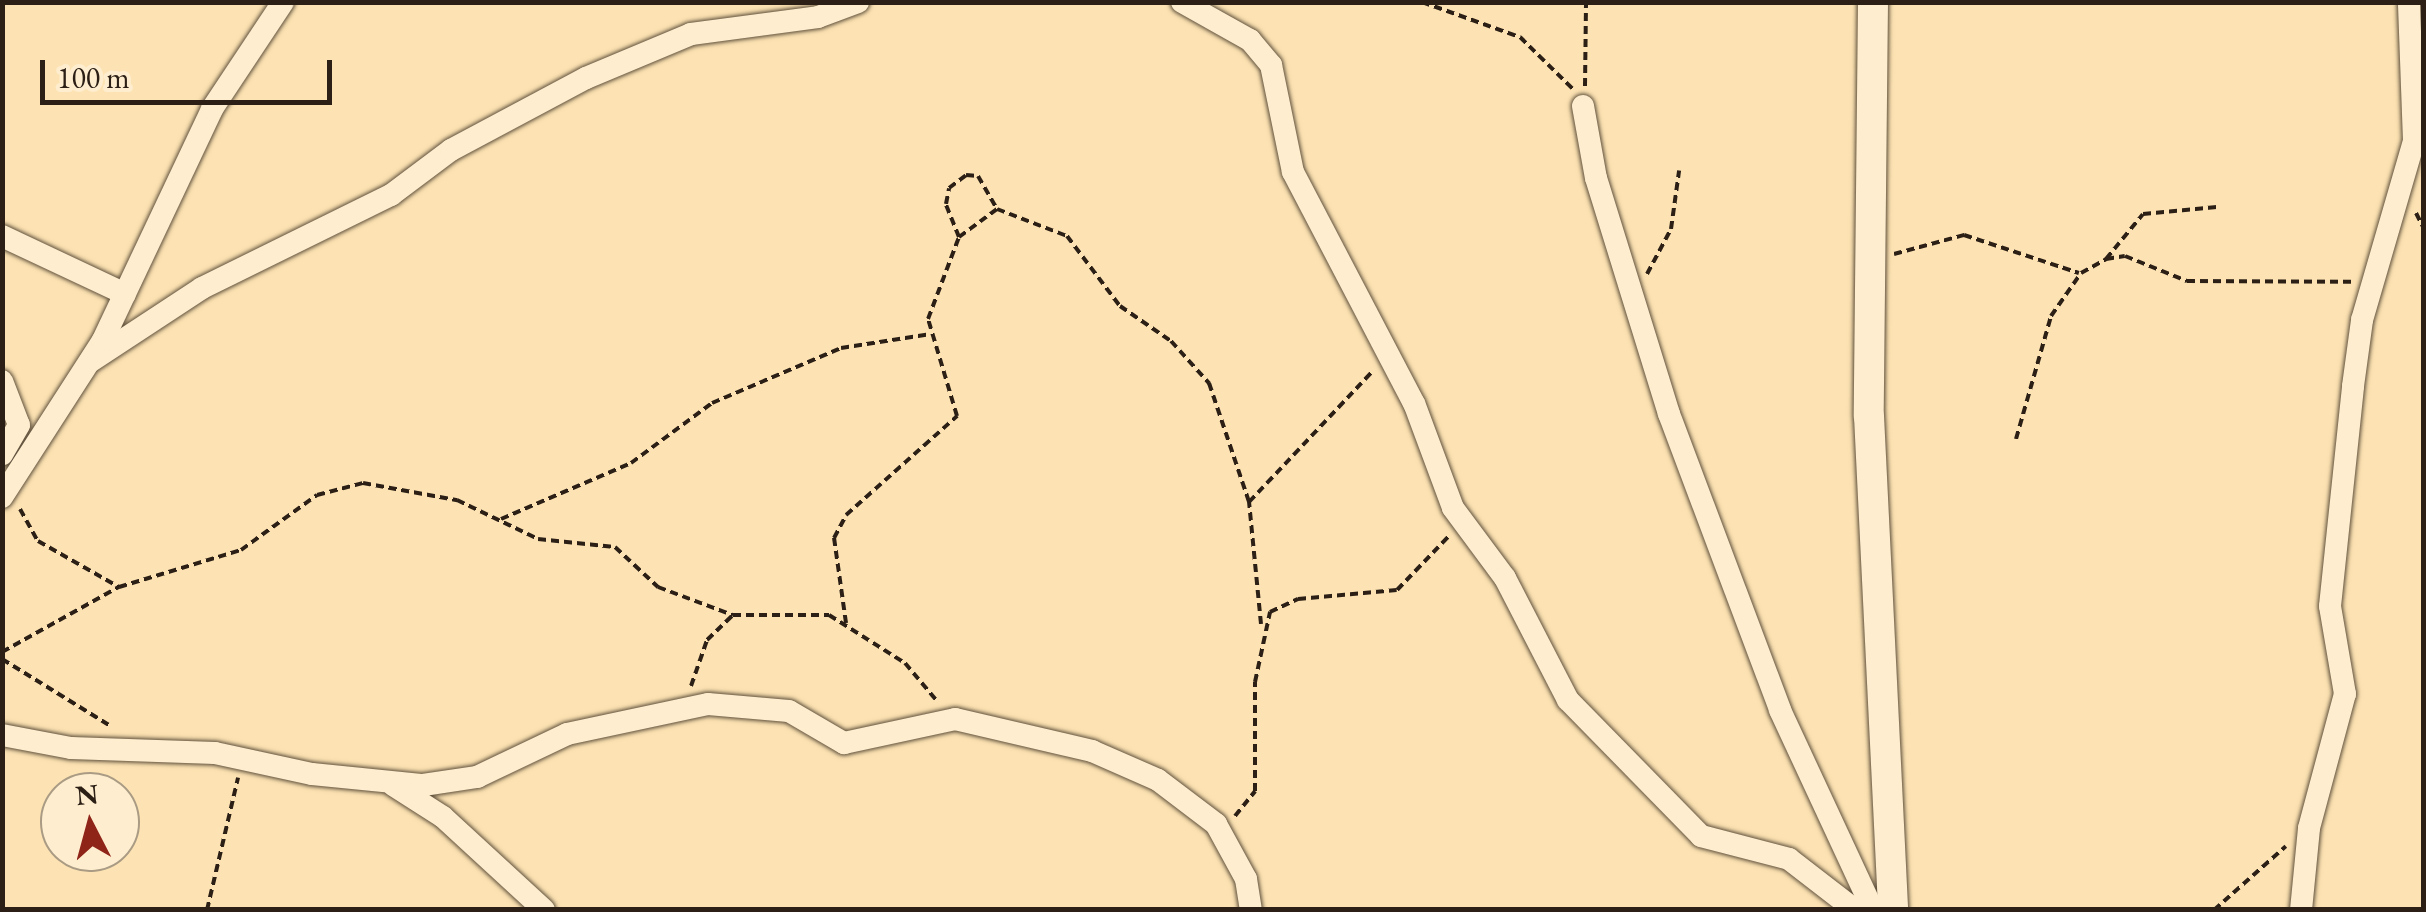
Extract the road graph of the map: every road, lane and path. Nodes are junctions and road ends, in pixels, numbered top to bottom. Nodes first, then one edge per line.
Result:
1 (282, 2) edge
2 (858, 2) edge
3 (1182, 2) edge
4 (1422, 2) edge
5 (1586, 2) edge
6 (1872, 2) edge
7 (2409, 2) edge
8 (1583, 106) junction
9 (1678, 171) dead end
10 (2217, 206) dead end
11 (997, 210) junction
12 (2, 236) edge
13 (959, 238) junction
14 (1869, 253) junction
15 (2106, 259) junction
16 (2081, 273) junction
17 (2376, 284) junction
18 (125, 294) junction
19 (1633, 300) junction
20 (931, 334) junction
21 (1384, 356) junction
22 (91, 361) junction
23 (2, 381) edge
24 (2016, 439) dead end
25 (2, 455) edge
26 (8, 488) edge
27 (1249, 502) junction
28 (1453, 508) junction
29 (500, 520) junction
30 (118, 586) junction
31 (733, 615) junction
32 (846, 626) junction
33 (1262, 629) junction
34 (2, 652) edge
35 (2, 659) edge
36 (681, 712) junction
37 (955, 719) junction
38 (2, 735) edge
39 (143, 751) junction
40 (246, 759) junction
41 (390, 783) junction
42 (1216, 824) junction
43 (2309, 828) junction
44 (207, 910) edge
45 (544, 910) edge
46 (1251, 910) edge
47 (1855, 910) edge
48 (1873, 910) edge
49 (1894, 910) edge
50 (2214, 910) edge
51 (2301, 910) edge

1 - 18 street
2 - 22 street
3 - 21 street
4 - 8 path
5 - 8 path
6 - 14 street
7 - 17 street
8 - 19 street
9 - 19 path
10 - 15 path
11 - 13 path
11 - 13 path
11 - 27 path
12 - 18 street
13 - 20 path
14 - 16 path
14 - 49 street
15 - 16 path
15 - 17 path
16 - 24 path
17 - 43 street
18 - 22 street
19 - 48 street
20 - 29 path
20 - 32 path
21 - 27 path
21 - 28 street
22 - 26 street
23 - 25 street
26 - 30 path
27 - 33 path
28 - 33 path
28 - 47 street
29 - 30 path
29 - 31 path
30 - 34 path
31 - 32 path
31 - 36 path
32 - 37 path
33 - 42 path
35 - 39 path
36 - 37 street
36 - 41 street
37 - 42 street
38 - 39 street
39 - 40 street
40 - 41 street
40 - 44 path
41 - 45 street
42 - 46 street
43 - 50 path
43 - 51 street

